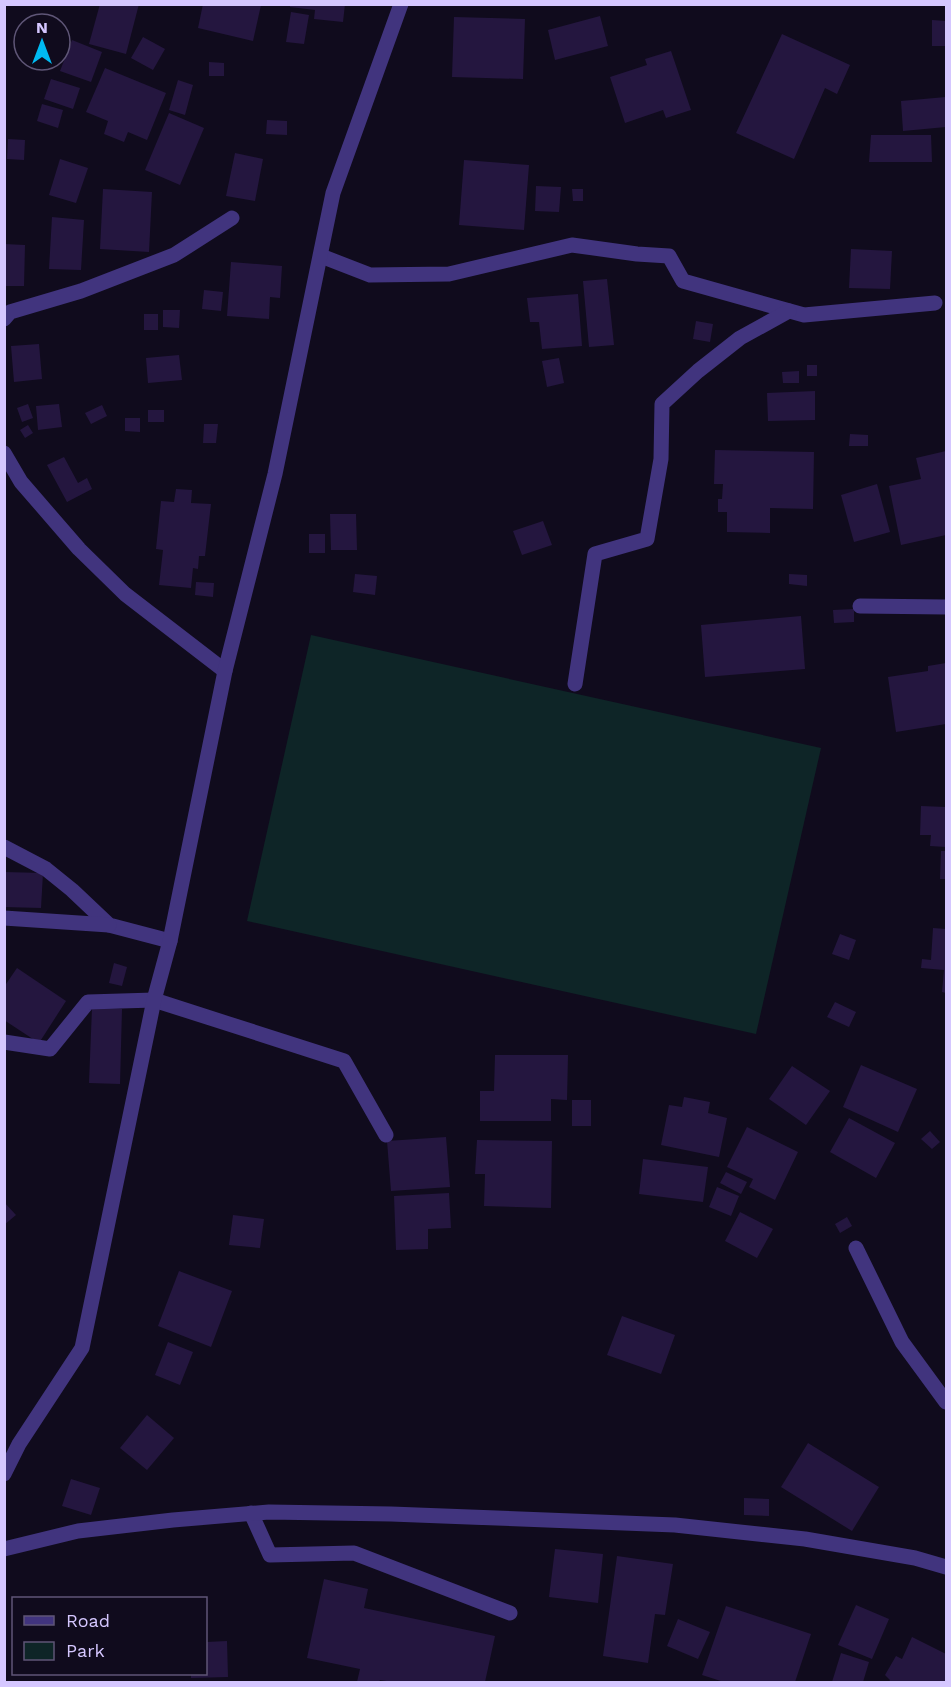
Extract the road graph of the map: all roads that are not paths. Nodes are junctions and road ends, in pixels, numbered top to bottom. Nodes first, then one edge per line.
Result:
1 (401, 4) edge
2 (232, 218) dead end
3 (321, 256) junction
4 (935, 303) dead end
5 (789, 311) junction
6 (4, 319) edge
7 (4, 453) edge
8 (860, 606) dead end
9 (946, 607) edge
10 (225, 671) junction
11 (575, 684) dead end
12 (4, 847) edge
13 (4, 918) edge
14 (110, 925) junction
15 (170, 941) junction
16 (154, 1000) junction
17 (4, 1042) edge
18 (386, 1135) dead end
19 (856, 1248) dead end
20 (946, 1401) edge
21 (4, 1474) edge
22 (251, 1514) junction
23 (4, 1549) edge
24 (946, 1567) edge
25 (510, 1613) dead end

1 - 3 street
2 - 6 street
3 - 5 street
3 - 10 street
4 - 5 street
5 - 11 street
7 - 10 street
8 - 9 street
10 - 15 street
12 - 14 street
13 - 14 street
14 - 15 street
15 - 16 street
16 - 17 street
16 - 18 street
16 - 21 street
19 - 20 street
22 - 23 street
22 - 24 street
22 - 25 street

